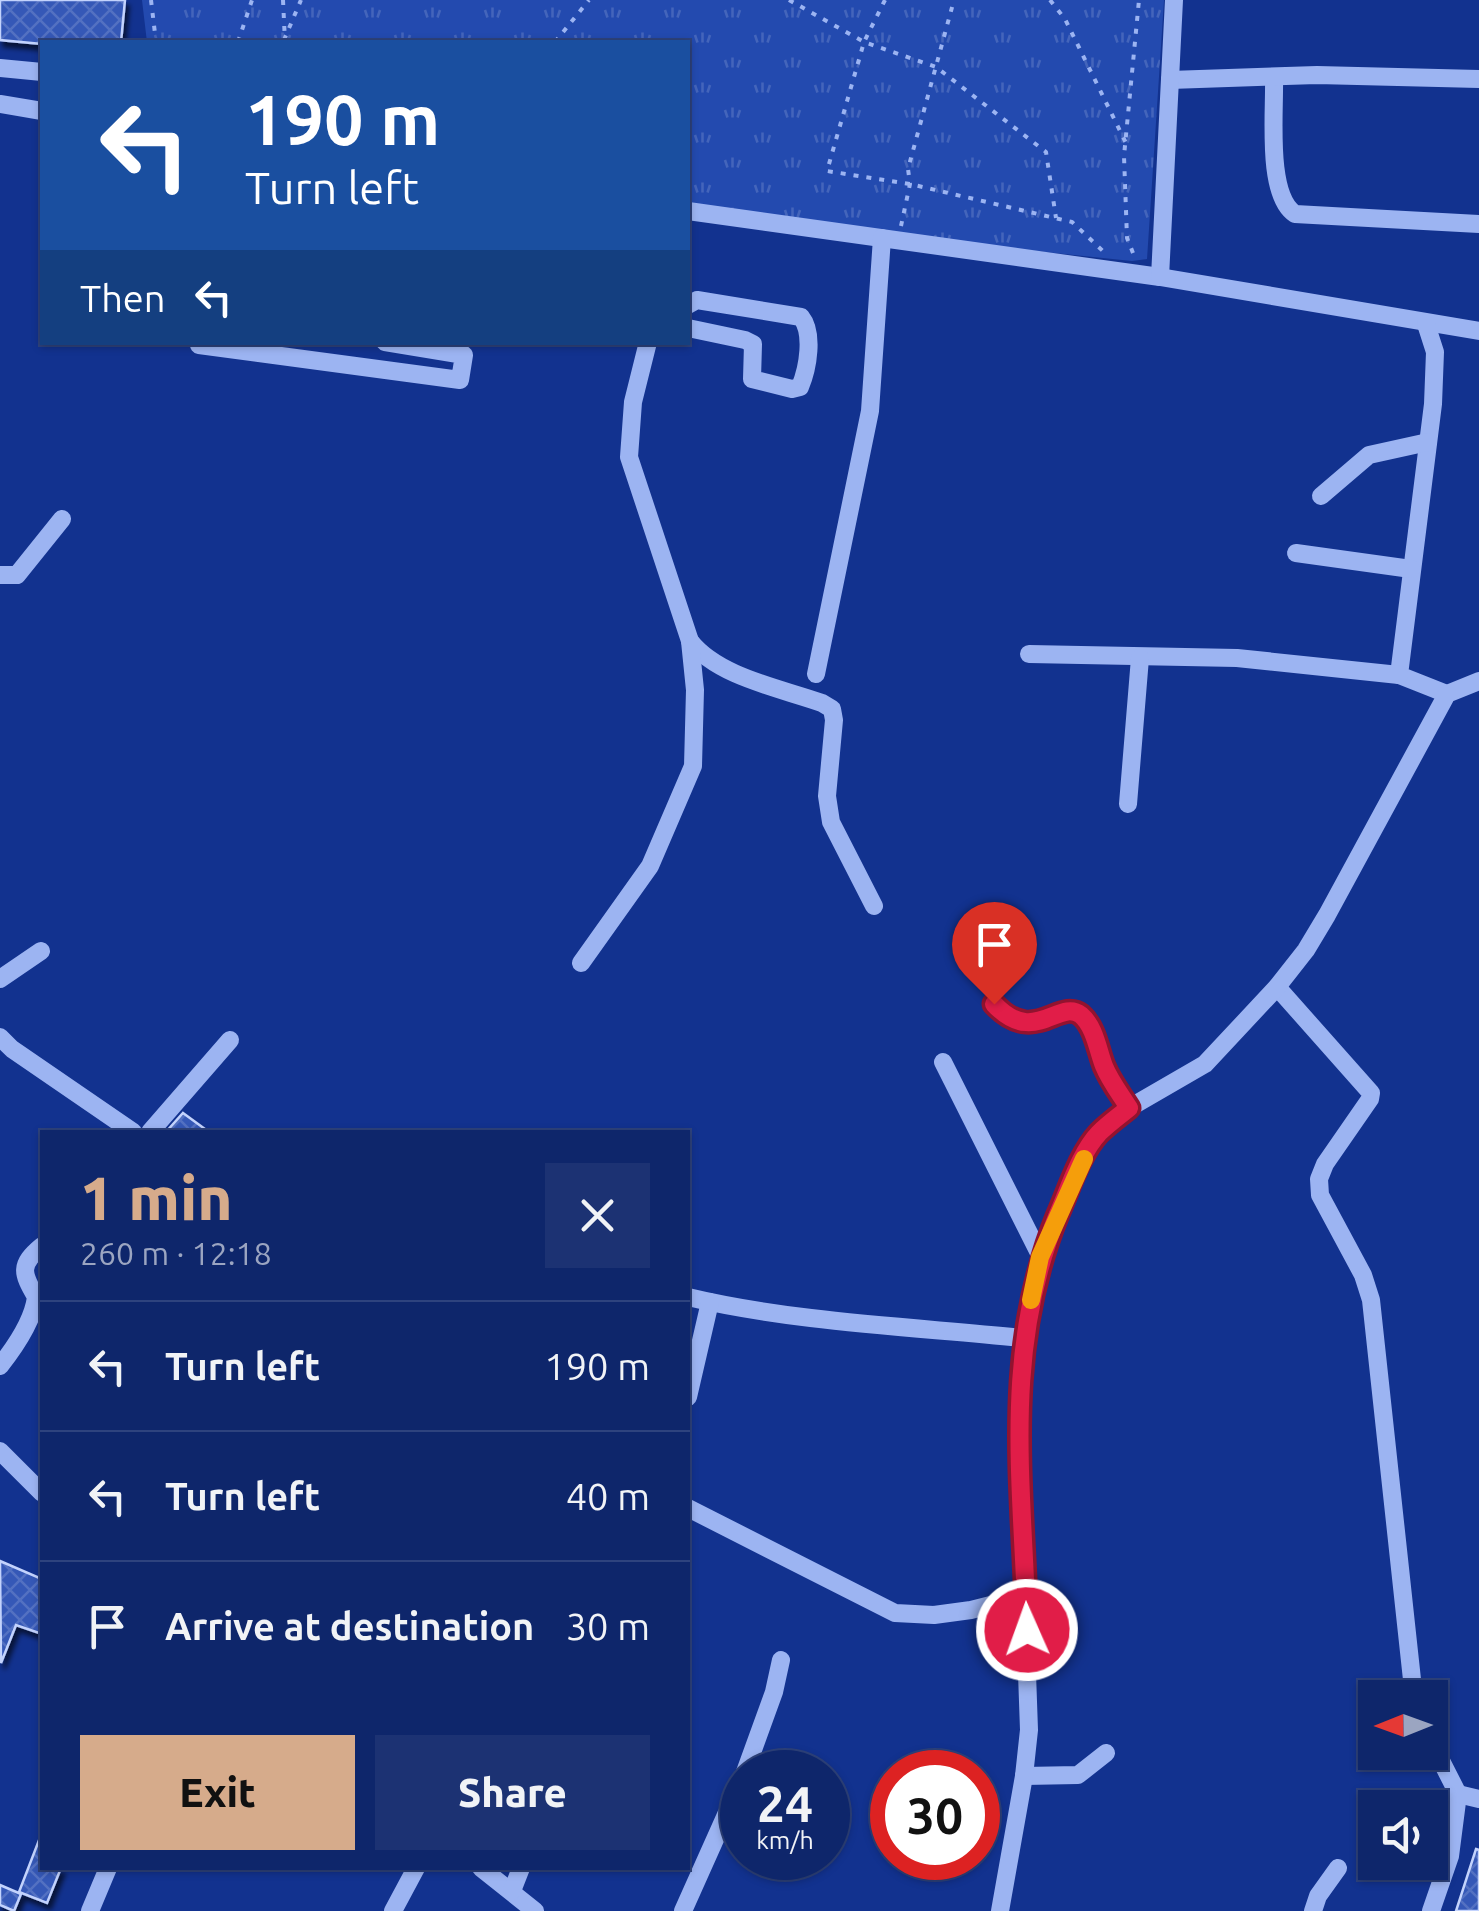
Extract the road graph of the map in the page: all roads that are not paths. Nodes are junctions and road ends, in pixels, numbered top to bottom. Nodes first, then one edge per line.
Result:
1 (1174, 0) edge
2 (0, 68) edge
3 (40, 72) edge
4 (1274, 79) junction
5 (1479, 79) edge
6 (1170, 80) junction
7 (0, 104) edge
8 (40, 111) edge
9 (690, 211) edge
10 (1479, 224) edge
11 (890, 239) junction
12 (1143, 275) junction
13 (690, 303) edge
14 (1426, 324) junction
15 (690, 328) edge
16 (1479, 331) edge
17 (199, 345) edge
18 (405, 345) edge
19 (647, 345) edge
20 (1428, 442) junction
21 (1321, 496) dead end
22 (62, 519) dead end
23 (1296, 553) dead end
24 (1411, 569) junction
25 (0, 575) edge
26 (690, 641) junction
27 (1029, 654) dead end
28 (1140, 658) junction
29 (816, 674) dead end
30 (1399, 676) junction
31 (1479, 681) edge
32 (1446, 694) junction
33 (1128, 804) dead end
34 (874, 906) dead end
35 (40, 951) dead end
36 (581, 963) dead end
37 (0, 979) edge
38 (1278, 987) junction
39 (994, 1004) dead end
40 (0, 1037) edge
41 (230, 1040) dead end
42 (943, 1062) dead end
43 (1129, 1108) junction
44 (130, 1130) edge
45 (152, 1130) edge
46 (40, 1248) edge
47 (1040, 1257) junction
48 (690, 1297) edge
49 (710, 1302) junction
50 (1023, 1338) junction
51 (0, 1366) edge
52 (690, 1388) edge
53 (0, 1451) edge
54 (40, 1491) edge
55 (690, 1509) edge
56 (1026, 1596) junction
57 (781, 1660) dead end
58 (1412, 1680) edge
59 (753, 1750) edge
60 (1106, 1753) dead end
61 (1446, 1770) edge
62 (1024, 1776) junction
63 (1458, 1794) junction
64 (1479, 1799) edge
65 (720, 1829) edge
66 (1338, 1868) dead end
67 (107, 1870) edge
68 (415, 1870) edge
69 (483, 1870) edge
70 (521, 1870) edge
71 (512, 1891) junction
72 (90, 1911) edge
73 (393, 1911) edge
74 (534, 1911) edge
75 (683, 1911) edge
76 (1000, 1911) edge
77 (1312, 1911) edge
78 (1431, 1911) edge

1 - 6 street
2 - 3 street
4 - 5 street
4 - 6 street
4 - 10 street
6 - 12 street
7 - 8 street
9 - 11 street
11 - 12 street
11 - 29 street
12 - 14 street
13 - 15 street
14 - 16 street
14 - 20 street
17 - 18 street
19 - 26 street
20 - 21 street
20 - 24 street
22 - 25 street
23 - 24 street
24 - 30 street
26 - 34 street
26 - 36 street
27 - 28 street
28 - 30 street
28 - 33 street
30 - 32 street
31 - 32 street
32 - 38 street
35 - 37 street
38 - 43 street
38 - 58 street
39 - 43 street
40 - 44 street
41 - 45 street
42 - 47 street
43 - 47 street
46 - 51 street
47 - 50 street
48 - 49 street
49 - 50 street
49 - 52 street
50 - 56 street
53 - 54 street
55 - 56 street
56 - 62 street
57 - 59 street
60 - 62 street
61 - 63 street
62 - 76 street
63 - 64 street
63 - 78 street
65 - 75 street
66 - 77 street
67 - 72 street
68 - 73 street
69 - 71 street
70 - 71 street
71 - 74 street

